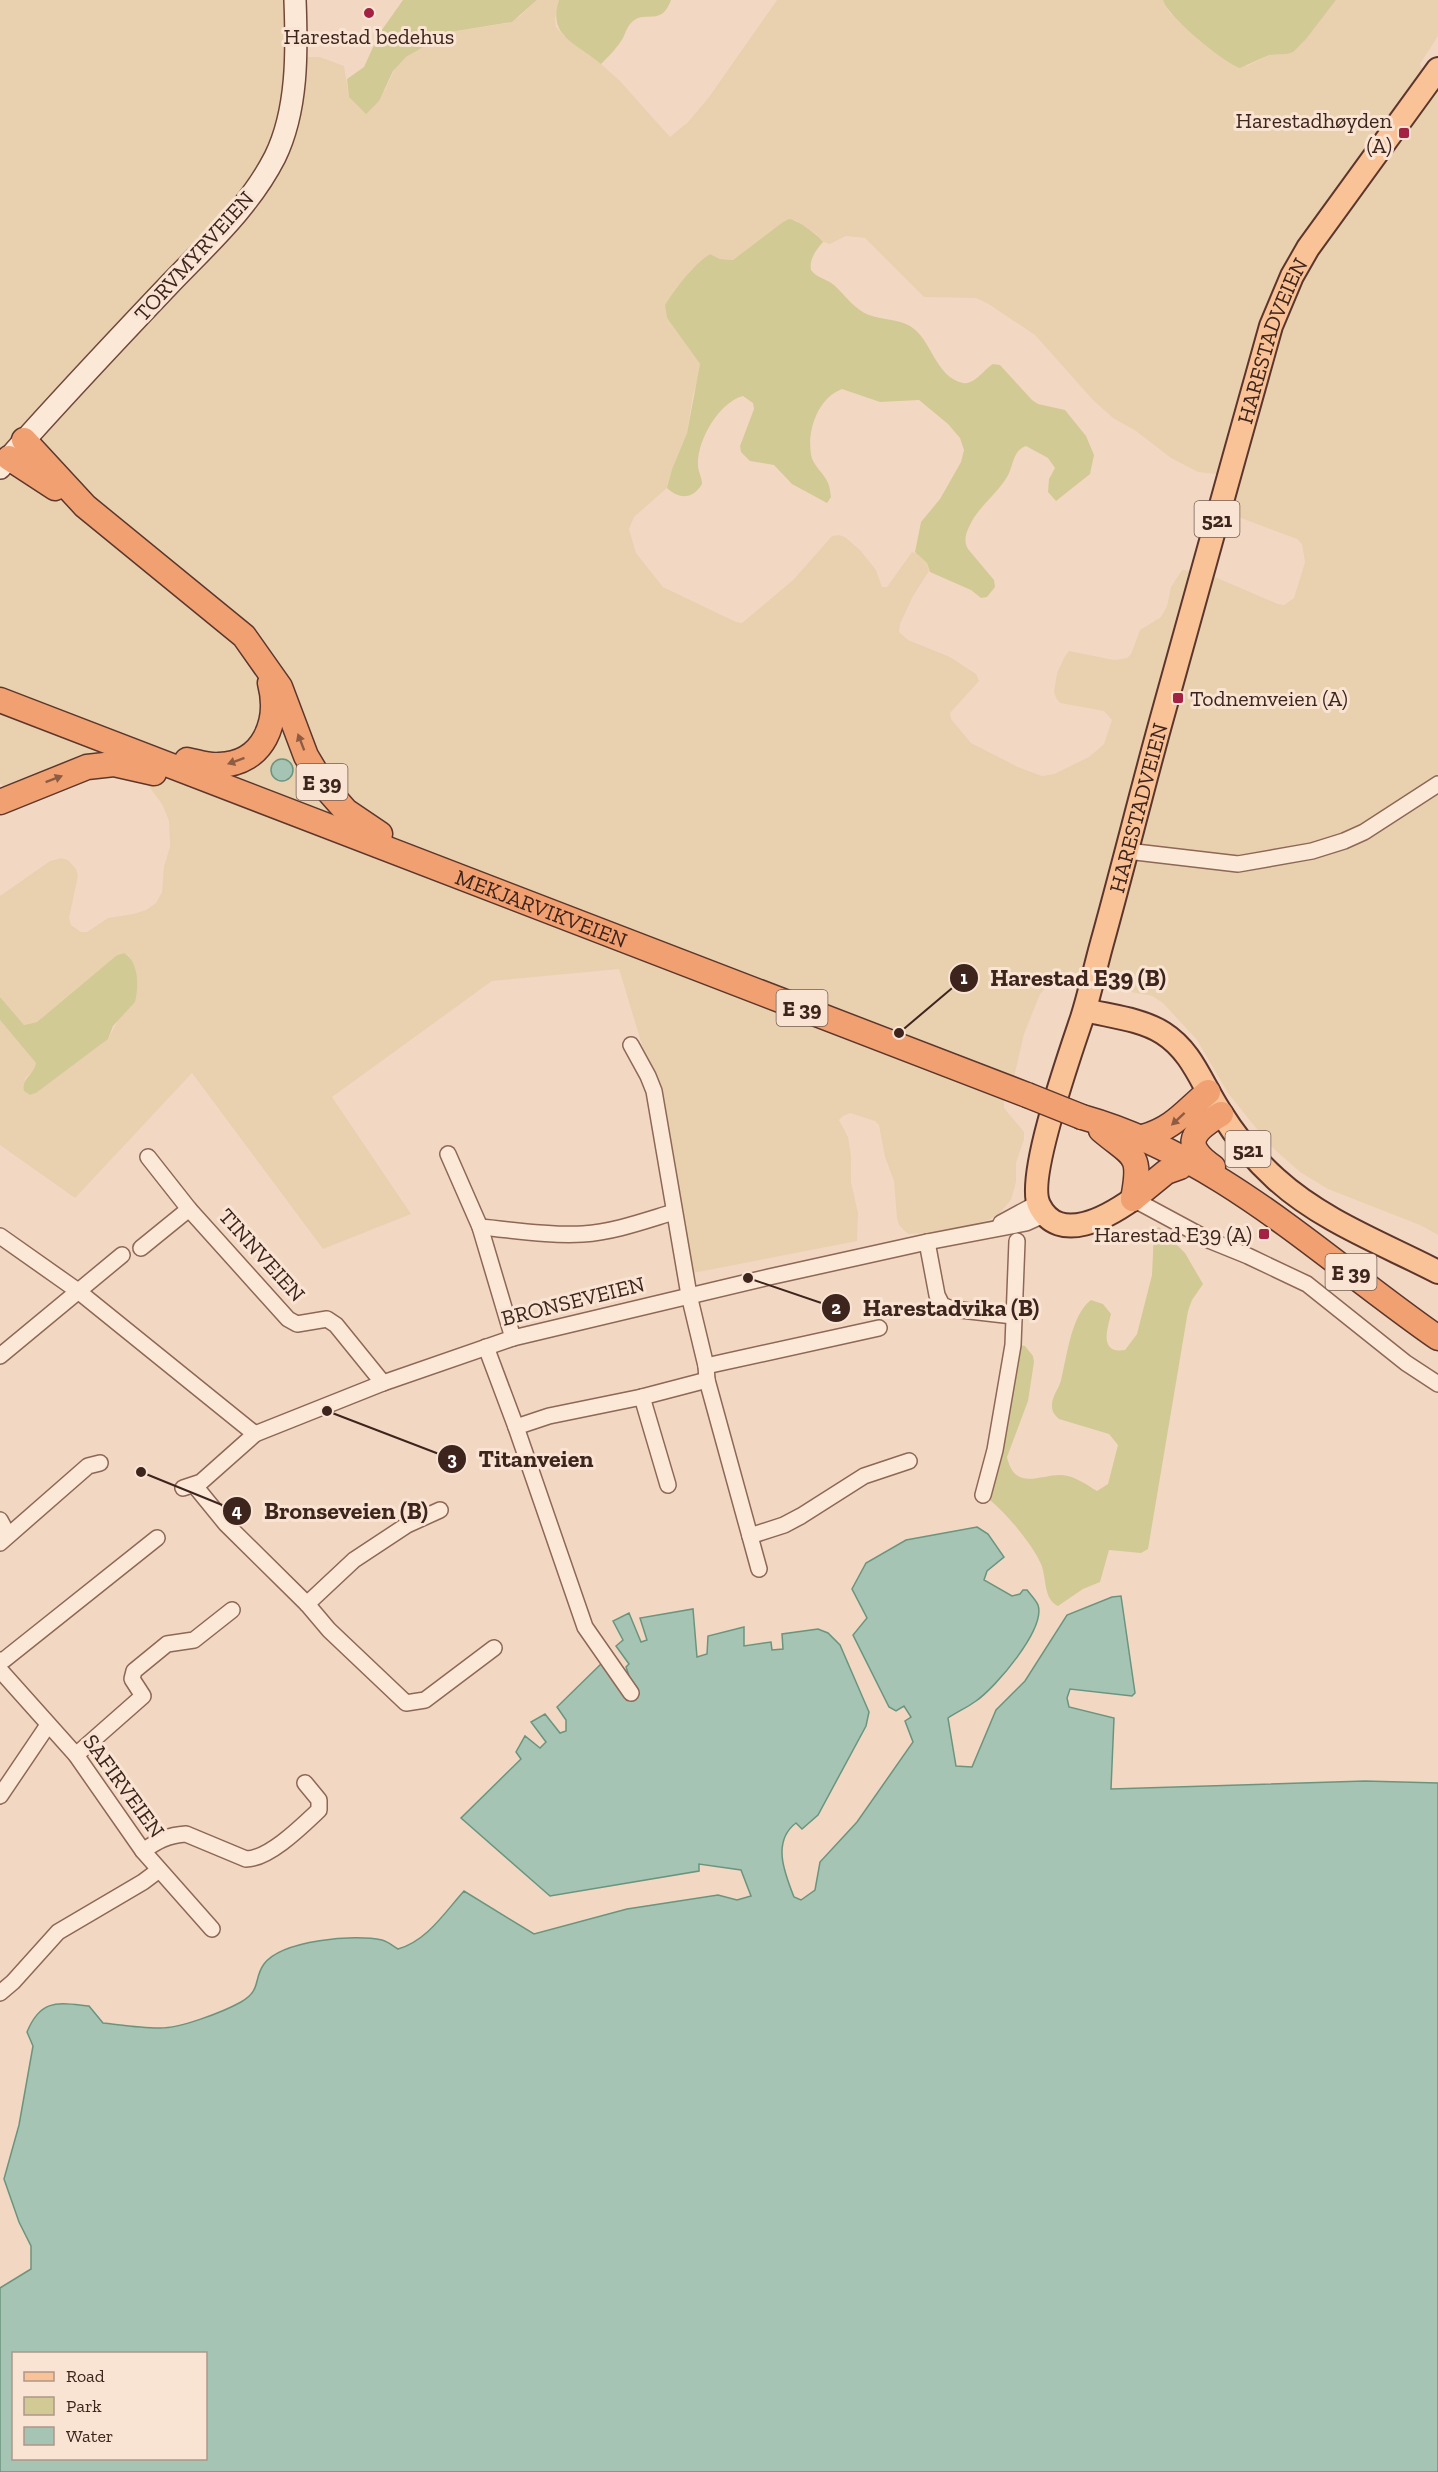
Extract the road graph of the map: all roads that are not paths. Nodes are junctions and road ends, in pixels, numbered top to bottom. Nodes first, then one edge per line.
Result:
1 (295, 0) edge
2 (1438, 69) edge
3 (11, 455) edge
4 (261, 658) junction
5 (0, 700) edge
6 (153, 758) junction
7 (193, 773) junction
8 (1438, 784) edge
9 (0, 802) edge
10 (1127, 851) junction
11 (431, 865) junction
12 (1084, 1010) junction
13 (631, 1045) dead end
14 (1209, 1092) junction
15 (1221, 1114) junction
16 (1088, 1121) junction
17 (1143, 1137) junction
18 (448, 1154) dead end
19 (148, 1157) dead end
20 (1181, 1162) junction
21 (1226, 1183) junction
22 (1133, 1199) junction
23 (189, 1209) junction
24 (1042, 1209) junction
25 (674, 1212) junction
26 (480, 1227) junction
27 (0, 1236) edge
28 (1017, 1241) dead end
29 (927, 1242) junction
30 (141, 1248) dead end
31 (122, 1255) dead end
32 (1438, 1272) edge
33 (78, 1292) junction
34 (689, 1295) junction
35 (1391, 1305) junction
36 (1013, 1316) junction
37 (879, 1328) dead end
38 (513, 1338) junction
39 (1438, 1338) edge
40 (486, 1347) junction
41 (0, 1356) edge
42 (707, 1373) junction
43 (383, 1383) junction
44 (1438, 1384) edge
45 (642, 1397) junction
46 (516, 1426) junction
47 (255, 1434) junction
48 (909, 1461) dead end
49 (100, 1463) dead end
50 (668, 1485) dead end
51 (983, 1495) dead end
52 (440, 1510) dead end
53 (0, 1520) edge
54 (750, 1536) junction
55 (157, 1538) dead end
56 (4, 1539) edge
57 (759, 1569) dead end
58 (307, 1604) junction
59 (232, 1610) dead end
60 (494, 1647) dead end
61 (0, 1660) edge
62 (0, 1670) edge
63 (631, 1693) dead end
64 (48, 1725) junction
65 (76, 1755) junction
66 (305, 1783) dead end
67 (0, 1796) edge
68 (143, 1851) junction
69 (159, 1870) junction
70 (212, 1929) dead end
71 (0, 1993) edge

1 - 3 main road, TORVMYRVEIEN
2 - 10 main road, HARESTADVEIEN / 521
3 - 4 highway, E 39
4 -> 6 highway, E 39
11 -> 4 highway, E 39
5 - 6 highway, MEKJARVIKVEIEN / E 39
6 - 7 highway, MEKJARVIKVEIEN / E 39
9 -> 7 highway, E 39
7 - 11 highway, MEKJARVIKVEIEN / E 39
8 - 10 street
10 - 12 main road, HARESTADVEIEN / 521
11 - 16 highway, MEKJARVIKVEIEN / E 39, bridge
12 - 14 main road, 521
12 - 24 main road, HARESTADVEIEN / 521
13 - 25 street
14 - 15 main road, 521
14 -> 17 highway
15 - 21 highway, E 39
15 - 32 main road, 521
16 - 17 highway, MEKJARVIKVEIEN / E 39
16 - 20 highway, MEKJARVIKVEIEN / E 39
16 - 22 highway, E 39
17 - 20 highway, MEKJARVIKVEIEN / E 39
18 - 26 street
19 - 23 street, TINNVEIEN
20 - 21 highway, E 39
20 - 22 highway
20 - 35 highway, E 39
21 - 35 highway, E 39
22 - 24 main road
22 - 44 street
23 - 30 street, TINNVEIEN
23 - 43 street, TINNVEIEN
24 - 29 street, BRONSEVEIEN
25 - 26 street
25 - 34 street
26 - 38 street
27 - 33 street
28 - 36 street
29 - 34 street, BRONSEVEIEN
29 - 36 street
31 - 33 street
33 - 41 street
33 - 47 street
34 - 38 street, BRONSEVEIEN
34 - 42 street
35 - 39 highway, E 39
36 - 51 street
37 - 42 street
38 - 40 street, BRONSEVEIEN
40 - 43 street, BRONSEVEIEN
40 - 46 street
42 - 45 street
42 - 54 street
43 - 47 street, BRONSEVEIEN
45 - 46 street
45 - 50 street
46 - 63 street
47 - 58 street, BRONSEVEIEN
48 - 54 street
49 - 56 street
52 - 58 street
53 - 56 street
54 - 57 street
55 - 61 street
58 - 60 street, BRONSEVEIEN
59 - 65 street
62 - 64 street, SAFIRVEIEN
64 - 65 street, SAFIRVEIEN
64 - 67 street
65 - 68 street, SAFIRVEIEN
66 - 68 street
68 - 69 street, SAFIRVEIEN
69 - 70 street, SAFIRVEIEN
69 - 71 street

